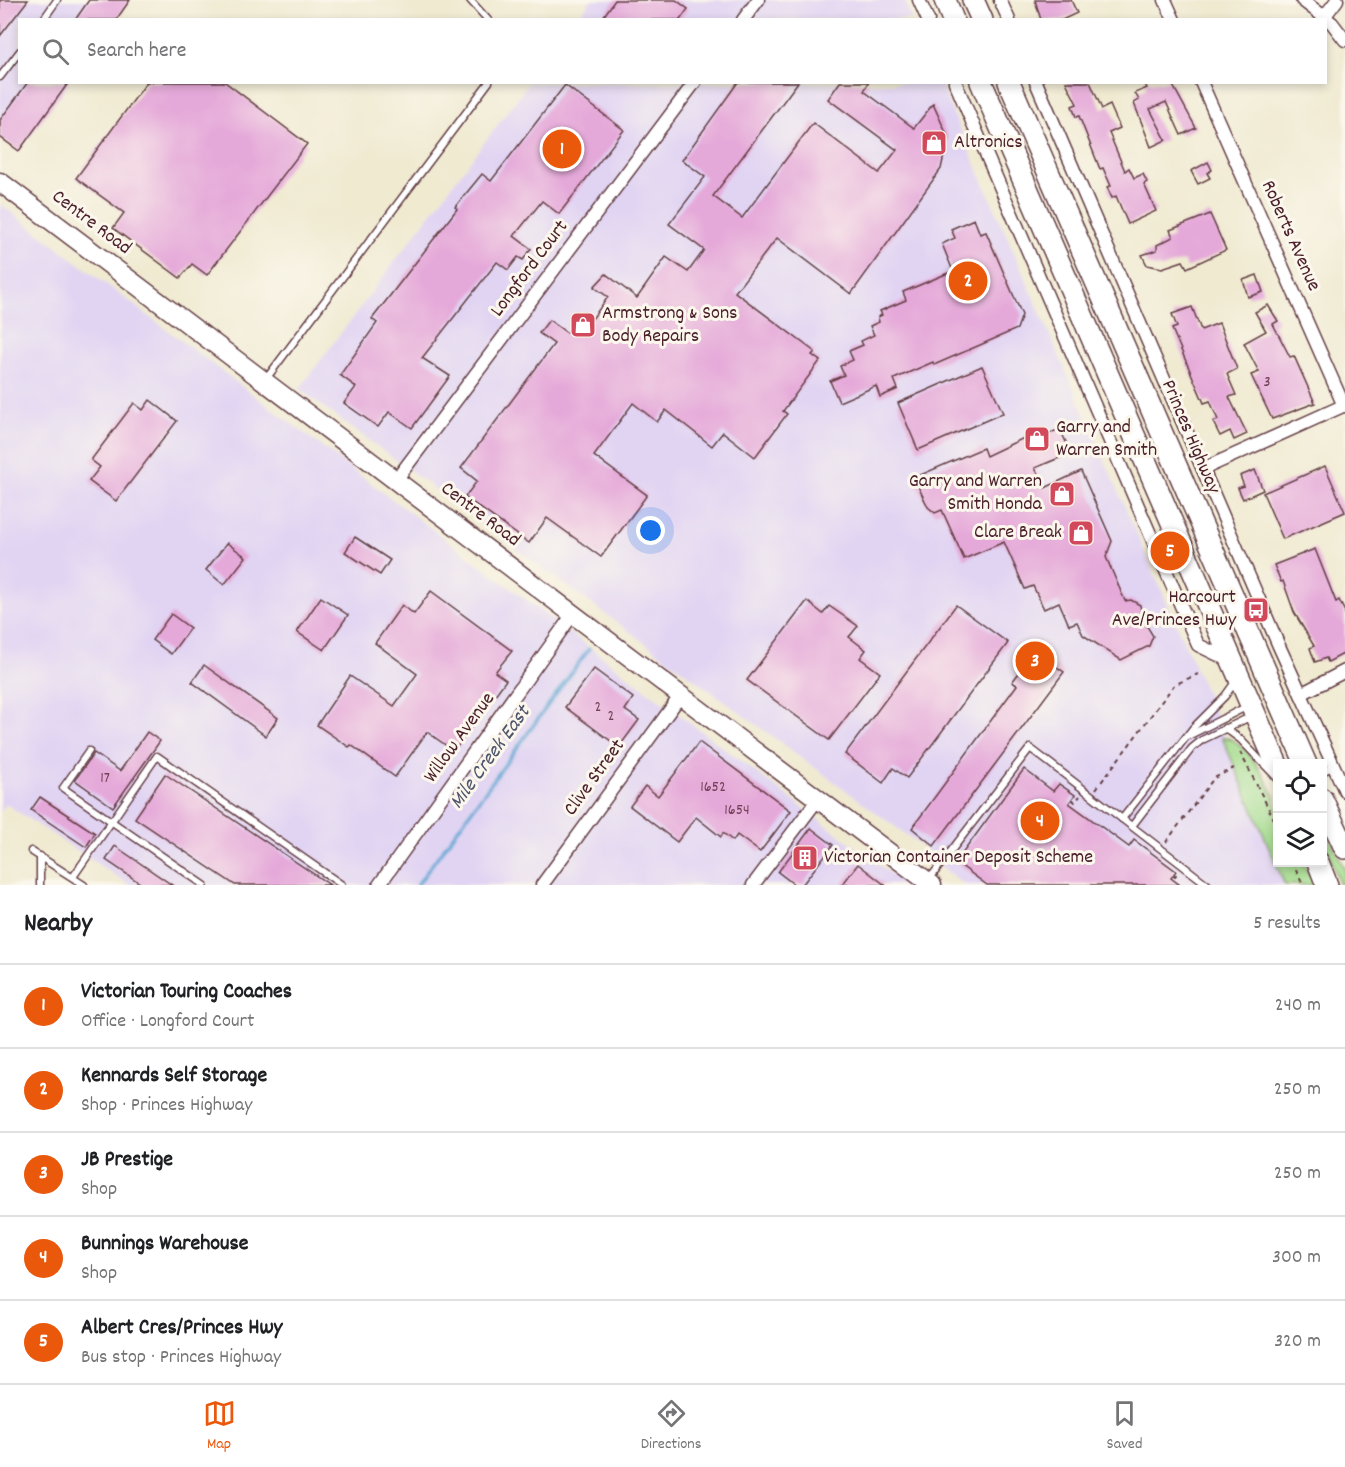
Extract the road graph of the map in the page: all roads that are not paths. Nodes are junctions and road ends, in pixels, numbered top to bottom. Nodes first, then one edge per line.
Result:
1 (57, 0) edge
2 (470, 0) edge
3 (758, 0) edge
4 (919, 0) edge
5 (945, 0) edge
6 (974, 0) edge
7 (1000, 0) edge
8 (1165, 0) edge
9 (1302, 0) edge
10 (1337, 0) edge
11 (1324, 17) joint
12 (44, 18) edge
13 (487, 18) edge
14 (744, 18) edge
15 (927, 18) edge
16 (952, 18) edge
17 (981, 18) edge
18 (1008, 18) edge
19 (1173, 18) edge
20 (1327, 20) edge
21 (1345, 39) edge
22 (18, 54) edge
23 (0, 77) edge
24 (487, 84) edge
25 (693, 84) edge
26 (956, 84) edge
27 (982, 84) edge
28 (1010, 84) edge
29 (1037, 84) edge
30 (1203, 84) edge
31 (1015, 162) junction
32 (993, 172) junction
33 (0, 182) edge
34 (1107, 376) junction
35 (264, 381) junction
36 (1085, 384) junction
37 (1344, 406) edge
38 (1203, 469) junction
39 (1152, 477) junction
40 (396, 480) junction
41 (1129, 486) junction
42 (573, 614) junction
43 (1234, 668) junction
44 (1345, 672) edge
45 (1302, 694) junction
46 (681, 695) junction
47 (1278, 699) junction
48 (1253, 709) junction
49 (1225, 728) junction
50 (1184, 741) junction
51 (90, 751) dead end
52 (1275, 759) edge
53 (1304, 759) edge
54 (1334, 766) junction
55 (1327, 770) edge
56 (1273, 774) edge
57 (1345, 791) edge
58 (818, 799) junction
59 (1327, 808) edge
60 (1122, 819) junction
61 (111, 821) junction
62 (1132, 826) junction
63 (1345, 848) edge
64 (31, 851) dead end
65 (40, 856) junction
66 (1320, 867) edge
67 (73, 877) junction
68 (929, 884) edge
69 (40, 885) edge
70 (84, 885) edge
71 (204, 885) edge
72 (342, 885) edge
73 (379, 885) edge
74 (542, 885) edge
75 (753, 885) edge
76 (1208, 885) edge
77 (1327, 885) edge

1 - 12 lane
2 - 13 lane
3 - 14 street
4 - 15 street
5 - 16 highway
6 - 17 highway
7 - 18 street
8 - 19 street
9 - 11 street
10 - 11 street
20 - 21 street
22 - 23 lane
24 - 35 lane
25 - 40 street, Longford Court
26 - 32 street
27 - 31 highway
28 - 47 highway, Princes Highway
29 - 38 street, Princes Highway
30 - 37 street, Roberts Avenue
31 - 32 street
31 - 34 highway
32 - 36 street
33 - 35 main road, Centre Road
34 - 36 street
34 - 39 highway
35 - 40 main road, Centre Road
36 - 41 street
37 - 38 street
38 - 45 street, Princes Highway
39 - 41 street
39 - 43 highway
40 - 42 main road, Centre Road
41 - 43 street
42 - 46 main road, Centre Road
42 - 73 street, Willow Avenue
43 - 48 highway
43 - 50 lane
44 - 45 street
45 - 54 street, Princes Highway
46 - 58 main road, Centre Road
46 - 74 street, Clive Street
47 - 48 highway
47 - 53 highway, Princes Highway
48 - 49 lane
48 - 50 lane
48 - 52 highway
49 - 56 lane
49 - 62 lane
50 - 60 lane
51 - 61 lane
54 - 55 lane
54 - 57 street, Princes Highway
58 - 68 main road, Centre Road
58 - 75 street
59 - 63 highway
60 - 62 lane
60 - 68 lane
61 - 67 lane
61 - 71 lane
61 - 72 lane
62 - 76 lane
64 - 65 lane
65 - 67 lane
65 - 69 lane
66 - 77 highway
67 - 70 lane

